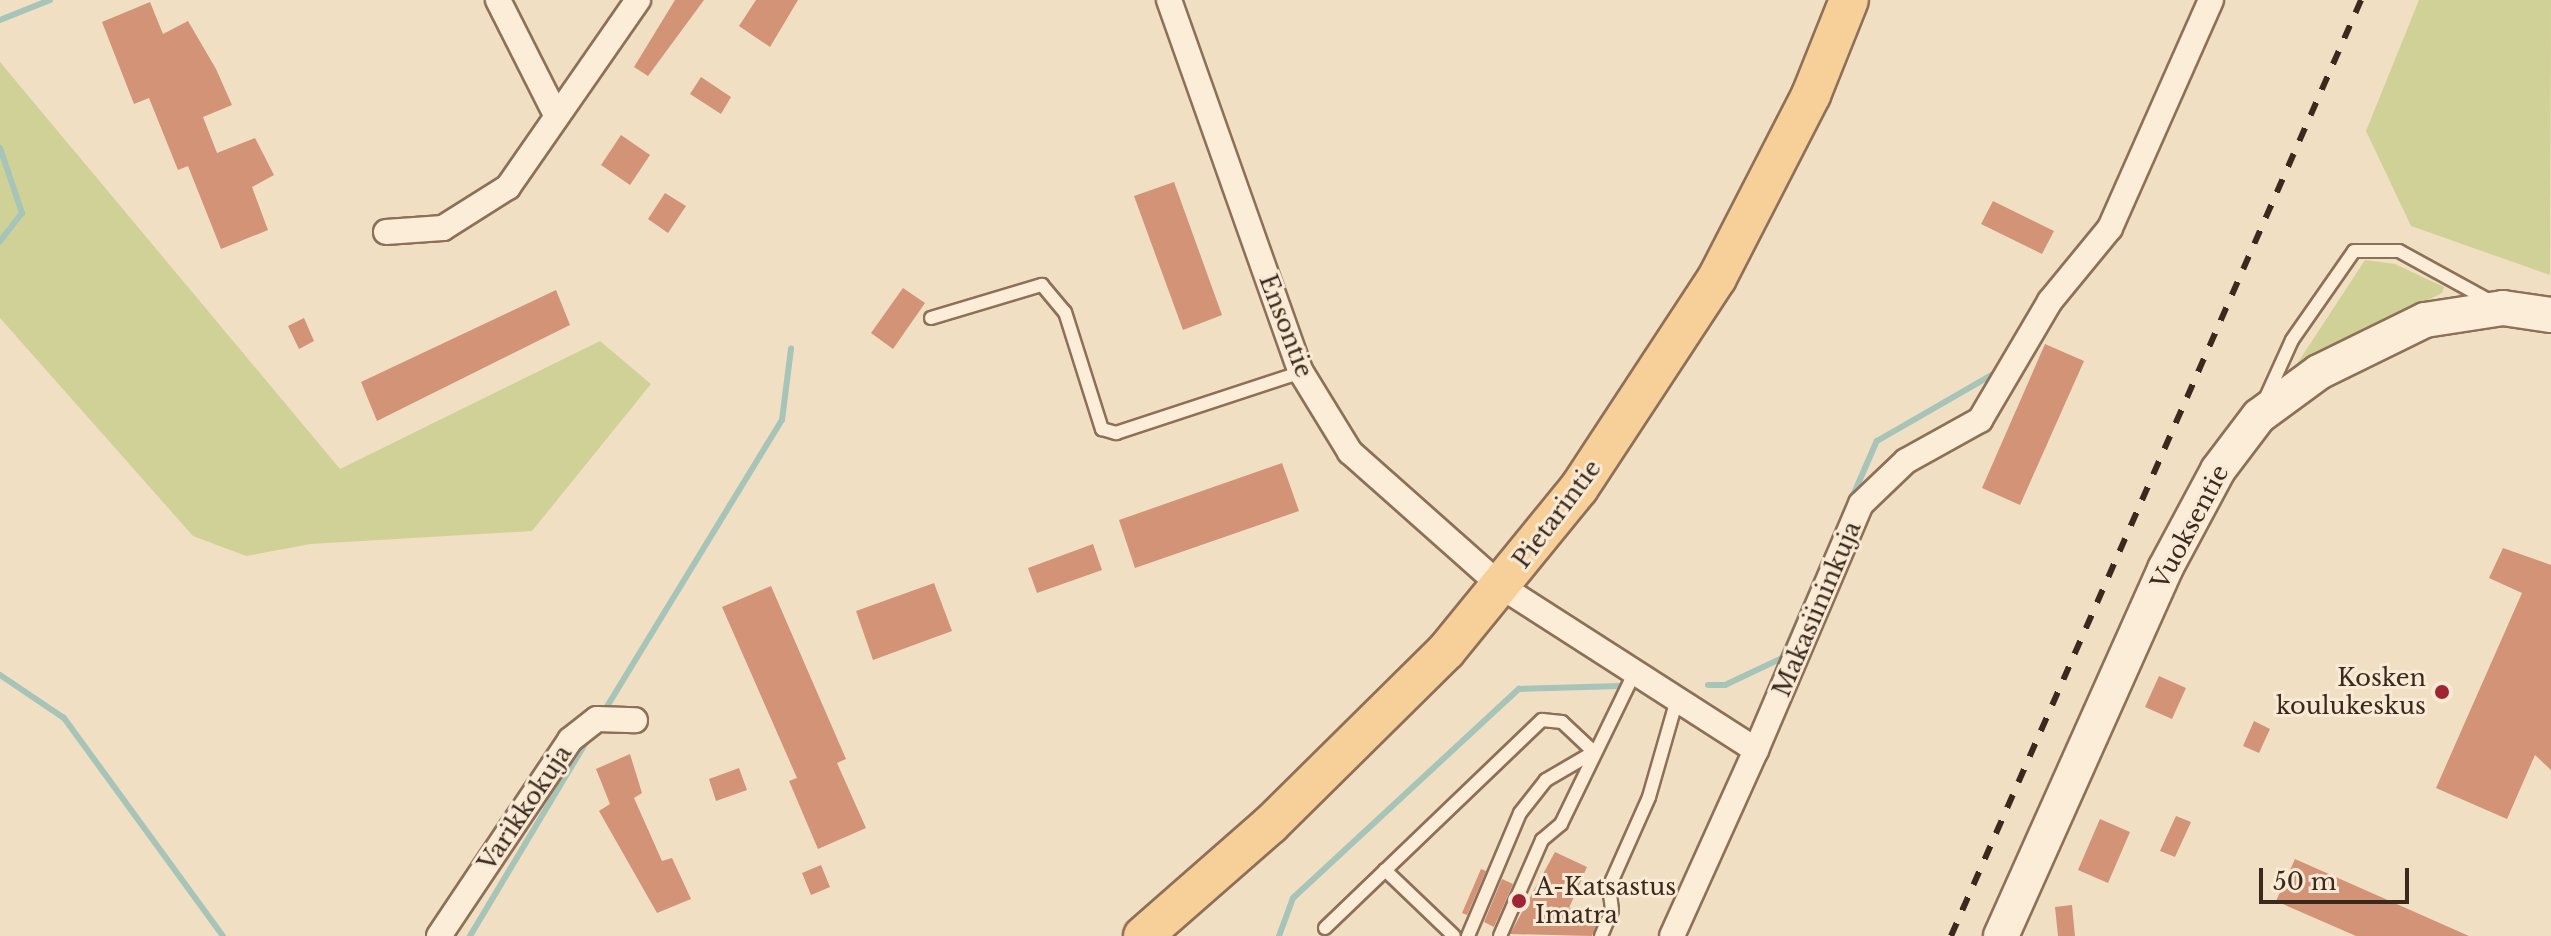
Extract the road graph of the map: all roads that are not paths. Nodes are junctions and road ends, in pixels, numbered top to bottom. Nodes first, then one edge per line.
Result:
1 (498, 0) edge
2 (638, 0) edge
3 (1169, 0) edge
4 (1849, 0) edge
5 (2211, 0) edge
6 (555, 113) junction
7 (386, 232) dead end
8 (2503, 308) junction
9 (2551, 315) edge
10 (931, 318) dead end
11 (1301, 372) junction
12 (2259, 416) junction
13 (1502, 587) junction
14 (1633, 676) junction
15 (1676, 703) junction
16 (635, 720) dead end
17 (1756, 750) junction
18 (1594, 752) junction
19 (1385, 870) junction
20 (1325, 928) dead end
21 (439, 936) edge
22 (1143, 936) edge
23 (1454, 936) edge
24 (1468, 936) edge
25 (1500, 936) edge
26 (1601, 936) edge
27 (1672, 936) edge
28 (2001, 936) edge

1 - 6 street
2 - 6 street
3 - 11 street, Ensontie
4 - 13 main road, Pietarintie
5 - 17 street, Makasiininkuja
6 - 7 street
8 - 9 street, Vuoksentie
8 - 12 street, Vuoksentie
8 - 12 lane
10 - 11 lane
11 - 13 street, Ensontie
12 - 28 street, Vuoksentie
13 - 14 street
13 - 22 main road, Pietarintie
14 - 15 street
14 - 18 lane
15 - 17 street
15 - 26 lane
16 - 21 street, Varikkokuja
17 - 27 street, Makasiininkuja
18 - 19 lane
18 - 24 lane
18 - 25 lane
19 - 20 lane
19 - 23 lane

